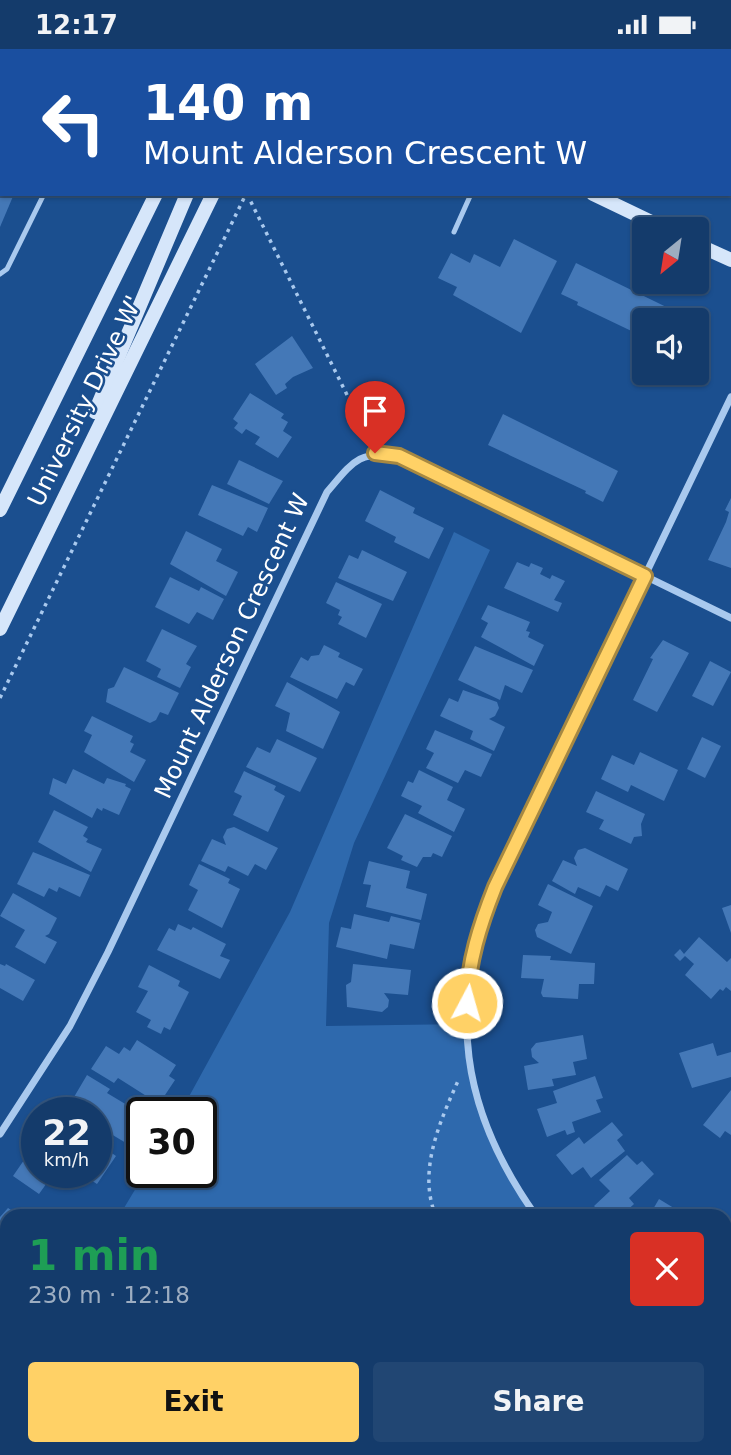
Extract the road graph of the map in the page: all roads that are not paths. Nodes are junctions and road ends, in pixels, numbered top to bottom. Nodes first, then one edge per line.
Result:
1 (43, 196) edge
2 (155, 196) edge
3 (186, 196) edge
4 (213, 196) edge
5 (470, 196) edge
6 (597, 196) edge
7 (641, 217) edge
8 (454, 232) dead end
9 (709, 250) edge
10 (731, 260) edge
11 (0, 274) edge
12 (731, 397) edge
13 (0, 510) edge
14 (30, 565) junction
15 (645, 576) junction
16 (731, 618) edge
17 (0, 629) edge
18 (0, 1134) edge
19 (532, 1209) edge

1 - 11 lane
2 - 13 main road
3 - 14 main road
4 - 14 main road, University Drive W'
5 - 8 lane
6 - 7 main road
9 - 10 main road
12 - 15 street
14 - 17 main road, University Drive W'
15 - 16 street
15 - 18 street, Mount Alderson Crescent W
15 - 19 street

